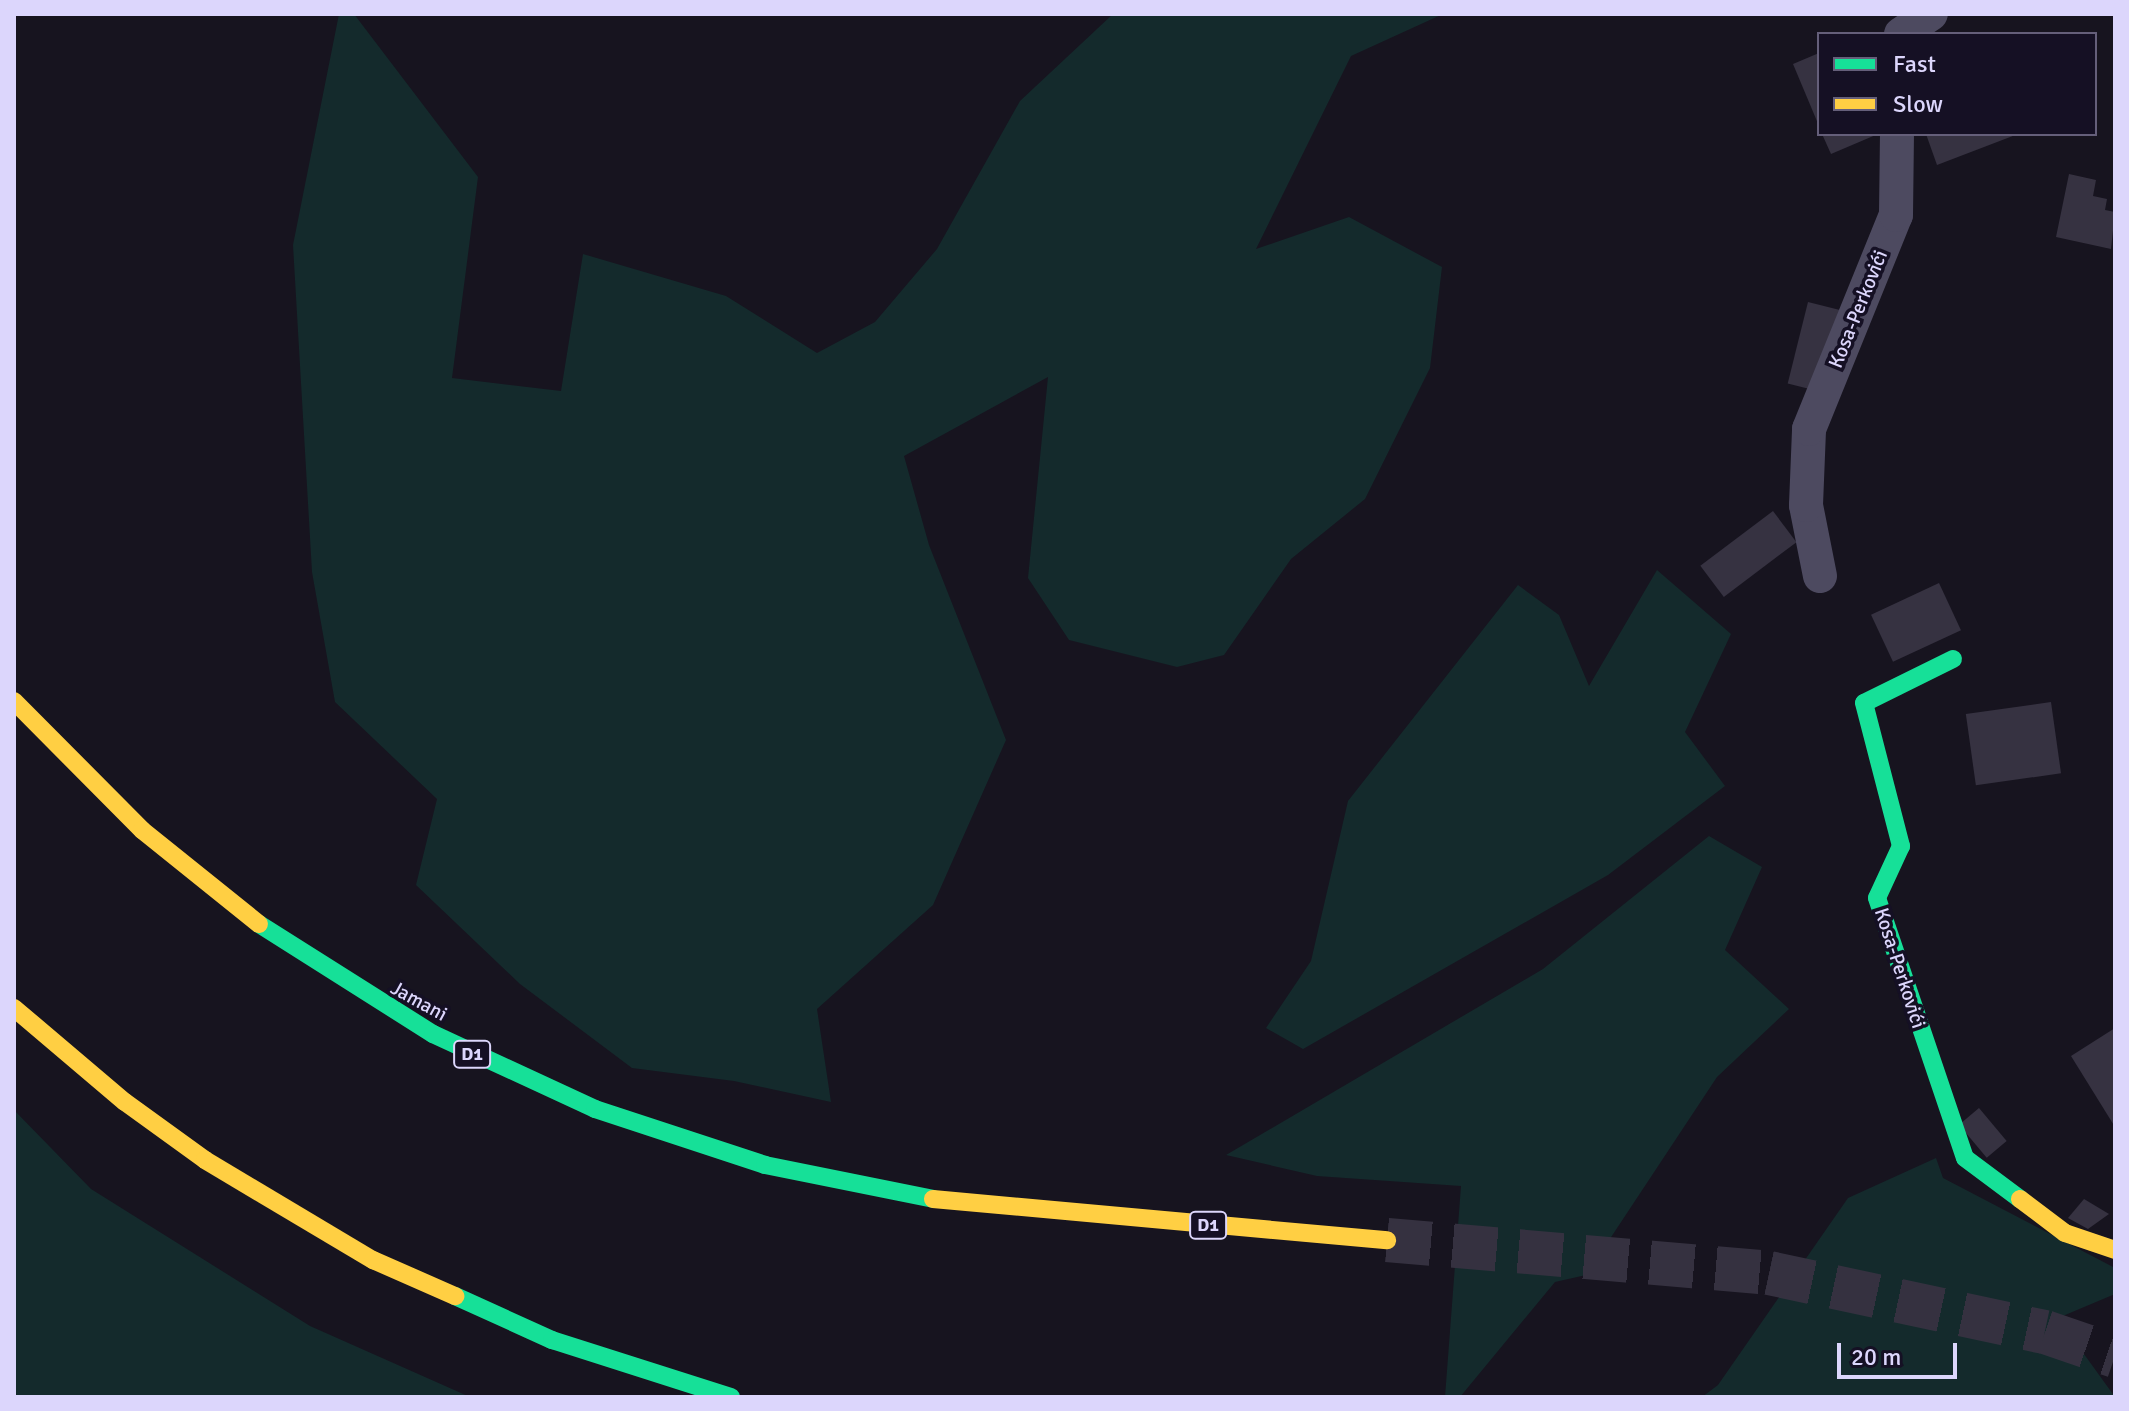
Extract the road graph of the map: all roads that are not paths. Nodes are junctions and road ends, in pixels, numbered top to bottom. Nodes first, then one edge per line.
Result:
1 (1931, 14) edge
2 (1904, 32) edge
3 (1897, 136) edge
4 (1820, 576) dead end
5 (1953, 659) dead end
6 (14, 701) edge
7 (14, 1008) edge
8 (1387, 1240) tunnel mouth
9 (2115, 1250) edge
10 (731, 1397) edge

1 - 2 street
3 - 4 street, Kosa-Perkovići
5 - 9 main road, Kosa-Perkovići
6 - 8 main road, Jamani / D1
7 - 10 main road

